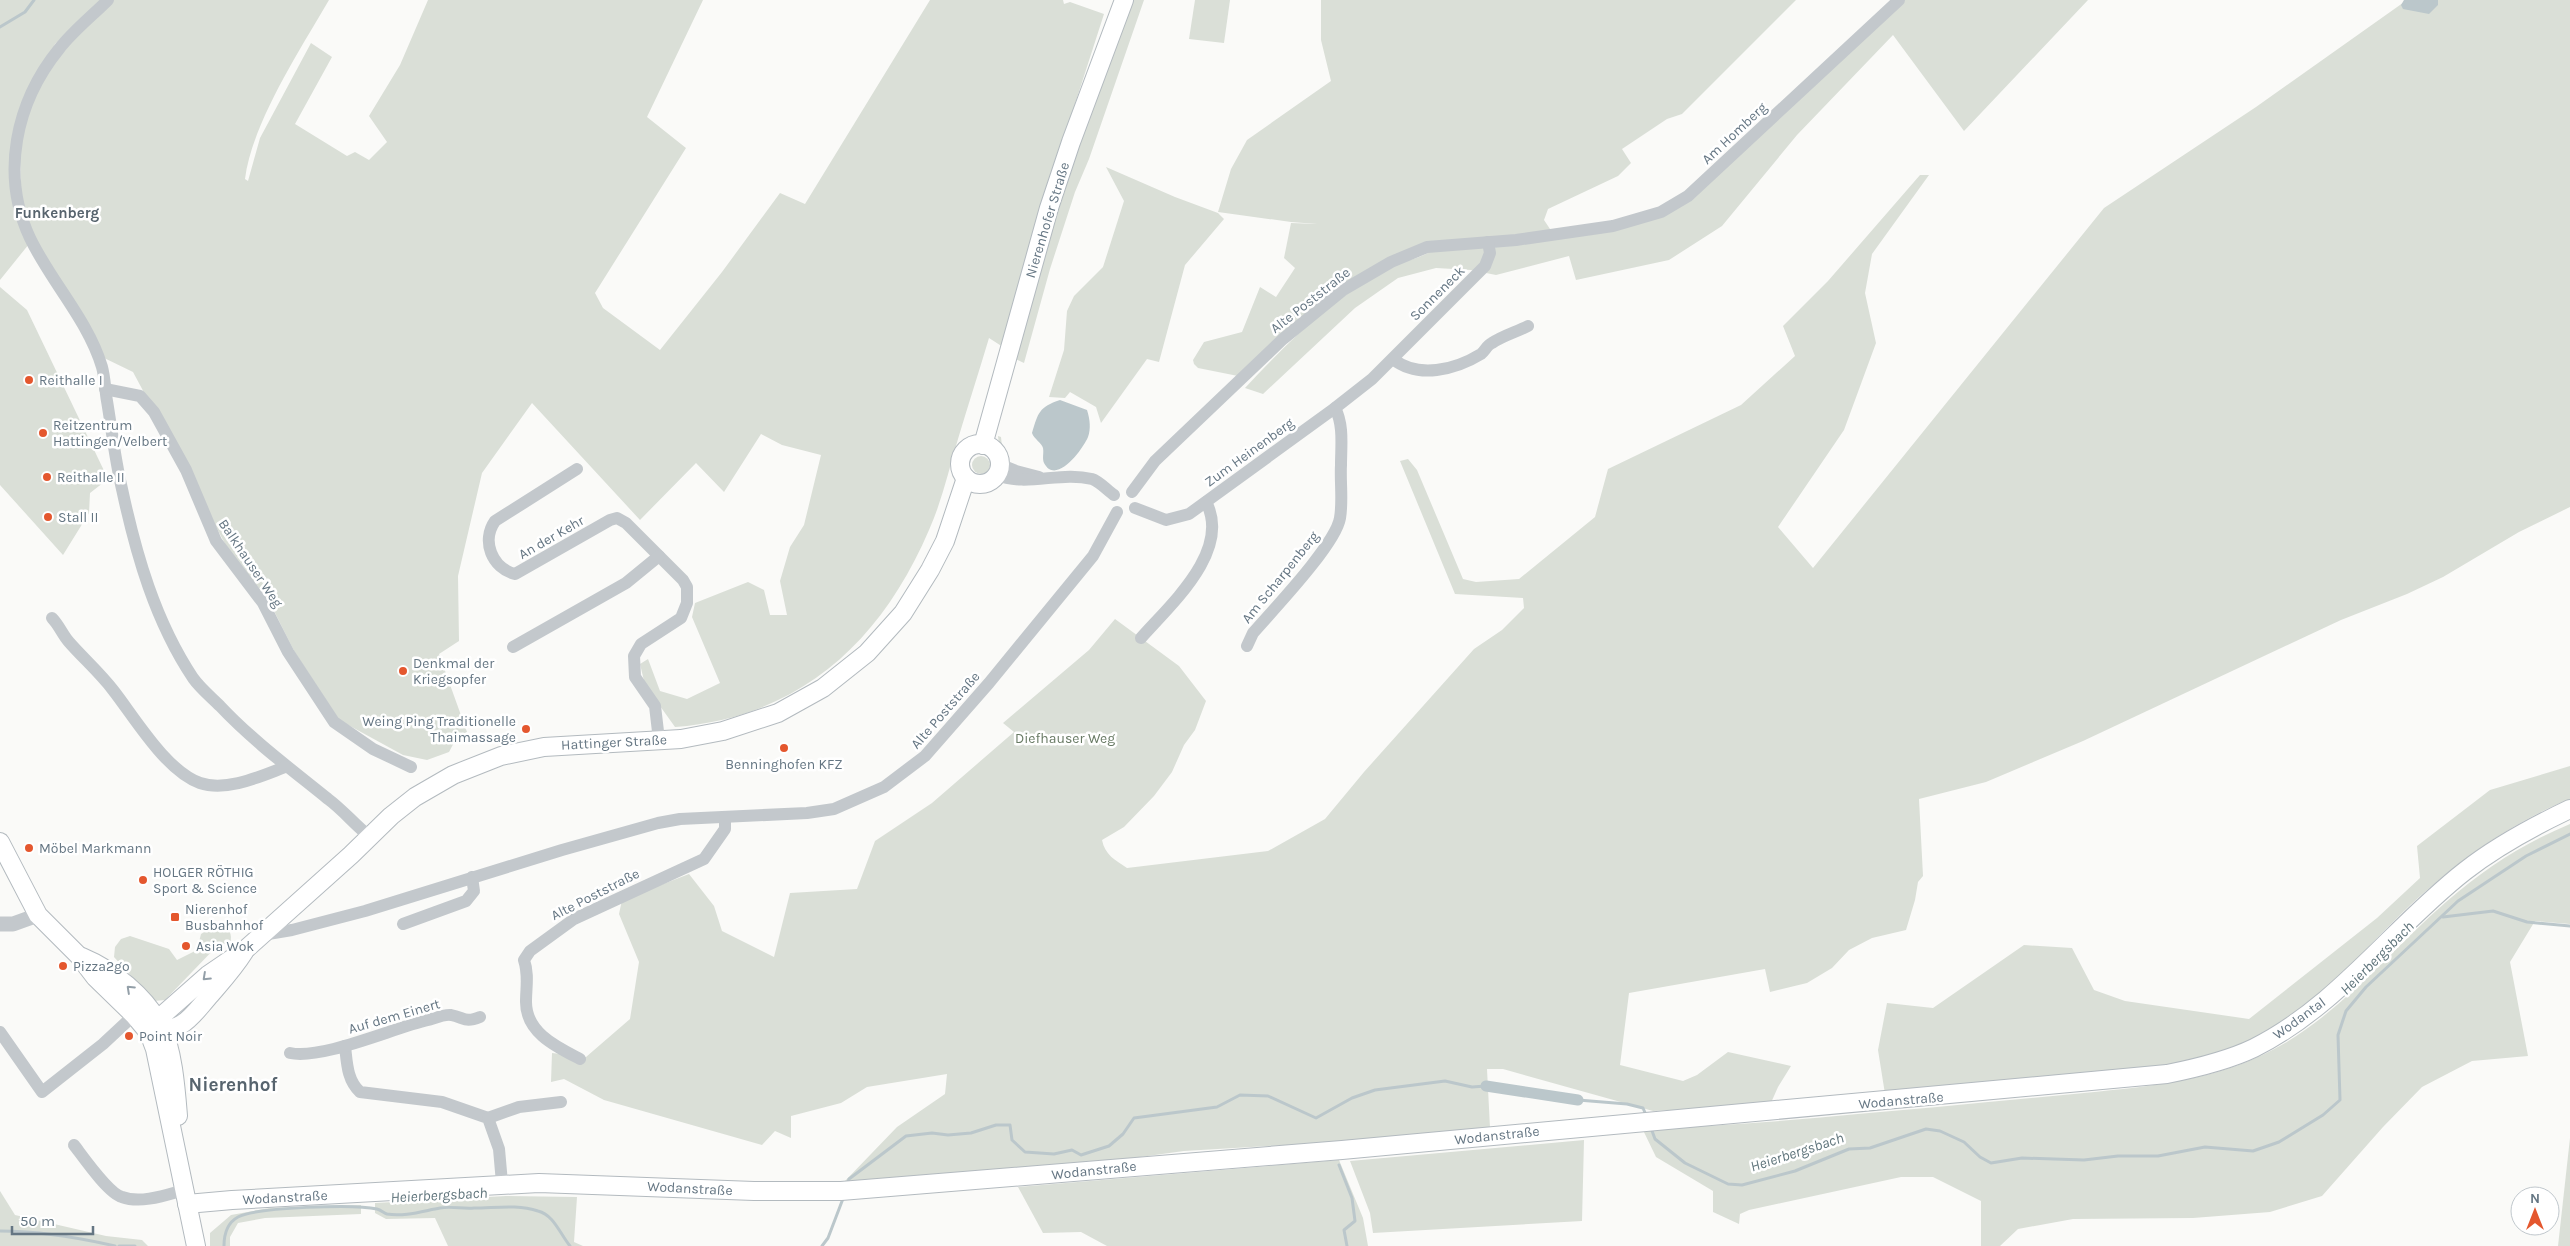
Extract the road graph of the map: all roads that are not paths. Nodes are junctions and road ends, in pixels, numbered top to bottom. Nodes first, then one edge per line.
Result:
1 (108, 0) edge
2 (1124, 0) edge
3 (1899, 0) edge
4 (1561, 234) joint
5 (1488, 242) junction
6 (1528, 326) dead end
7 (1393, 359) junction
8 (1372, 379) joint
9 (105, 389) junction
10 (1336, 408) junction
11 (983, 445) junction
12 (577, 469) dead end
13 (986, 475) junction
14 (1132, 492) junction
15 (1114, 495) junction
16 (1206, 502) junction
17 (1135, 508) junction
18 (1117, 512) junction
19 (659, 556) junction
20 (52, 618) dead end
21 (1141, 638) dead end
22 (1247, 646) dead end
23 (513, 647) dead end
24 (659, 740) junction
25 (285, 767) junction
26 (411, 768) dead end
27 (2570, 809) edge
28 (725, 818) junction
29 (369, 836) junction
30 (0, 842) edge
31 (472, 877) junction
32 (38, 915) junction
33 (0, 924) edge
34 (403, 924) dead end
35 (262, 935) junction
36 (246, 949) junction
37 (79, 956) junction
38 (480, 1018) dead end
39 (186, 1022) junction
40 (152, 1026) junction
41 (0, 1032) edge
42 (345, 1046) junction
43 (290, 1053) dead end
44 (580, 1059) dead end
45 (175, 1082) junction
46 (1999, 1091) joint
47 (561, 1102) dead end
48 (488, 1118) junction
49 (74, 1146) dead end
50 (177, 1149) junction
51 (502, 1184) junction
52 (186, 1197) junction
53 (196, 1246) edge

1 - 9 street
2 - 11 main road, Nierenhofer Straße
3 - 4 street, Am Homberg
4 - 5 street, Alte Poststraße
5 - 7 street, Sonneneck
5 - 14 street, Alte Poststraße
6 - 7 street
7 - 8 street, Sonneneck
8 - 10 street, Zum Heinenberg
9 - 25 street
9 - 26 street, Balkhauser Weg
10 - 16 street, Zum Heinenberg
10 - 22 street, Am Scharpenberg
11 - 13 main road
11 - 13 main road
12 - 19 street, An der Kehr
13 - 15 street
13 - 24 main road, Hattinger Straße
14 - 15 street
14 - 17 street
15 - 18 street
16 - 17 street, Zum Heinenberg
16 - 21 street
17 - 18 street
18 - 28 street, Alte Poststraße
19 - 23 street
19 - 24 street, An der Kehr
20 - 25 street
24 - 29 main road, Hattinger Straße
25 - 29 street
27 - 46 main road, Wodantal
28 - 31 street, Alte Poststraße
28 - 44 street, Alte Poststraße
29 - 35 main road, Hattinger Straße
30 - 32 main road
31 - 34 street
31 - 35 street, Alte Poststraße
32 - 33 street
32 - 37 main road
35 - 36 main road, Hattinger Straße
36 - 39 main road, Hattinger Straße
36 -> 40 main road, Hattinger Straße
37 - 40 main road
40 -> 37 main road
38 - 42 street, Auf dem Einert
39 - 40 main road, Hattinger Straße
39 - 45 main road, Hattinger Straße
40 - 41 street
40 - 45 main road
40 - 50 main road
42 - 43 street, Auf dem Einert
42 - 48 street, Auf dem Einert
45 - 50 main road
46 - 51 main road, Wodanstraße
47 - 48 street
48 - 51 street
49 - 52 street
50 - 52 main road
51 - 52 main road, Wodanstraße
52 - 53 main road

